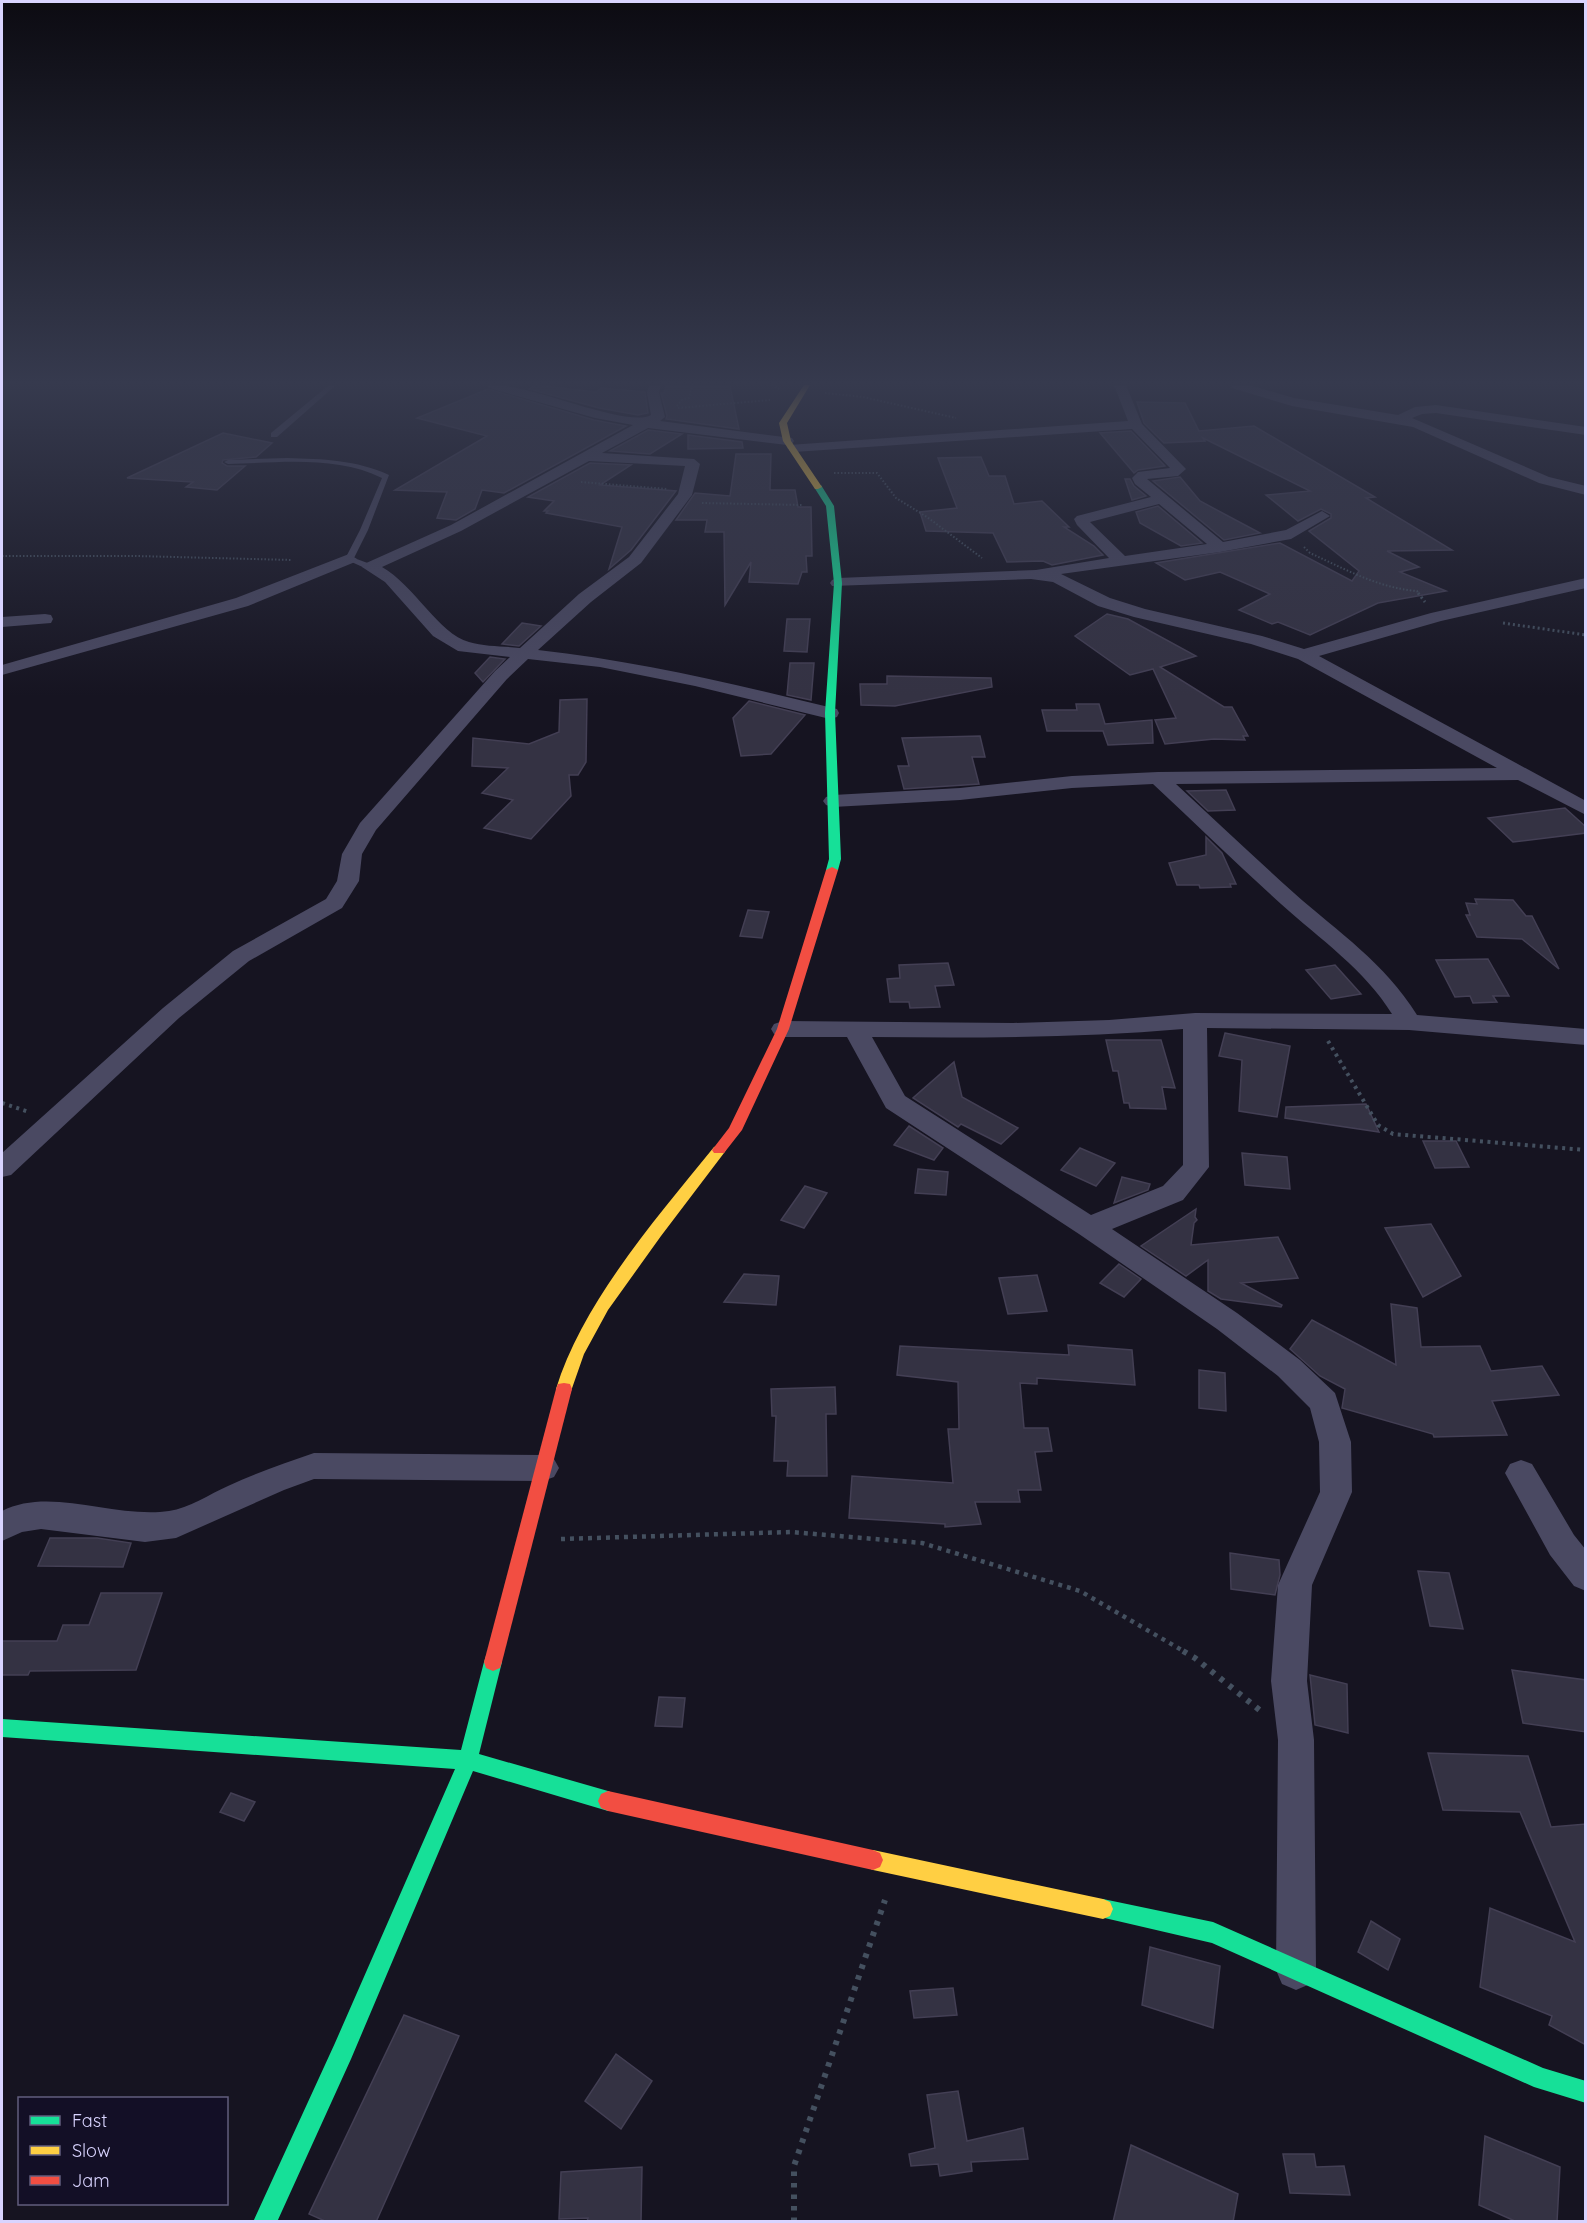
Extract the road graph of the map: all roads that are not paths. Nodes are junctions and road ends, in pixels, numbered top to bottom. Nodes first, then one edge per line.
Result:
1 (381, 489) edge
2 (528, 489) edge
3 (685, 489) edge
4 (820, 489) edge
5 (1151, 489) edge
6 (1162, 499) junction
7 (1322, 516) dead end
8 (1220, 547) junction
9 (349, 559) junction
10 (1121, 561) junction
11 (370, 567) junction
12 (1031, 574) junction
13 (838, 583) junction
14 (1586, 583) edge
15 (45, 619) dead end
16 (2, 622) edge
17 (525, 653) junction
18 (1304, 655) junction
19 (2, 670) edge
20 (830, 713) junction
21 (1520, 774) junction
22 (1158, 778) junction
23 (833, 801) junction
24 (1586, 809) edge
25 (1195, 1020) junction
26 (1409, 1022) junction
27 (783, 1029) junction
28 (856, 1031) junction
29 (1586, 1037) edge
30 (2, 1168) edge
31 (1089, 1227) junction
32 (543, 1468) junction
33 (1521, 1473) dead end
34 (2, 1527) edge
35 (1586, 1576) edge
36 (2, 1728) edge
37 (468, 1760) junction
38 (1296, 1970) junction
39 (1586, 2092) edge
40 (265, 2222) edge

1 - 9 lane
2 - 11 street
3 - 17 street
4 - 13 street
5 - 6 street
6 - 8 street
6 - 10 street
7 - 8 street
8 - 10 street
9 - 11 lane
9 - 19 street
10 - 12 street
11 - 17 street
12 - 13 street
12 - 18 street
13 - 20 street
14 - 18 street
15 - 16 street
17 - 20 street
17 - 30 street
18 - 21 street
20 - 23 street
21 - 22 street
21 - 24 street
22 - 23 street
22 - 26 street
23 - 27 street
25 - 26 street
25 - 28 street
25 - 31 street
26 - 29 street
27 - 28 street
27 - 32 street
28 - 31 street
31 - 38 street
32 - 34 street
32 - 37 street
33 - 35 street
36 - 37 street
37 - 38 street
37 - 40 street
38 - 39 street

